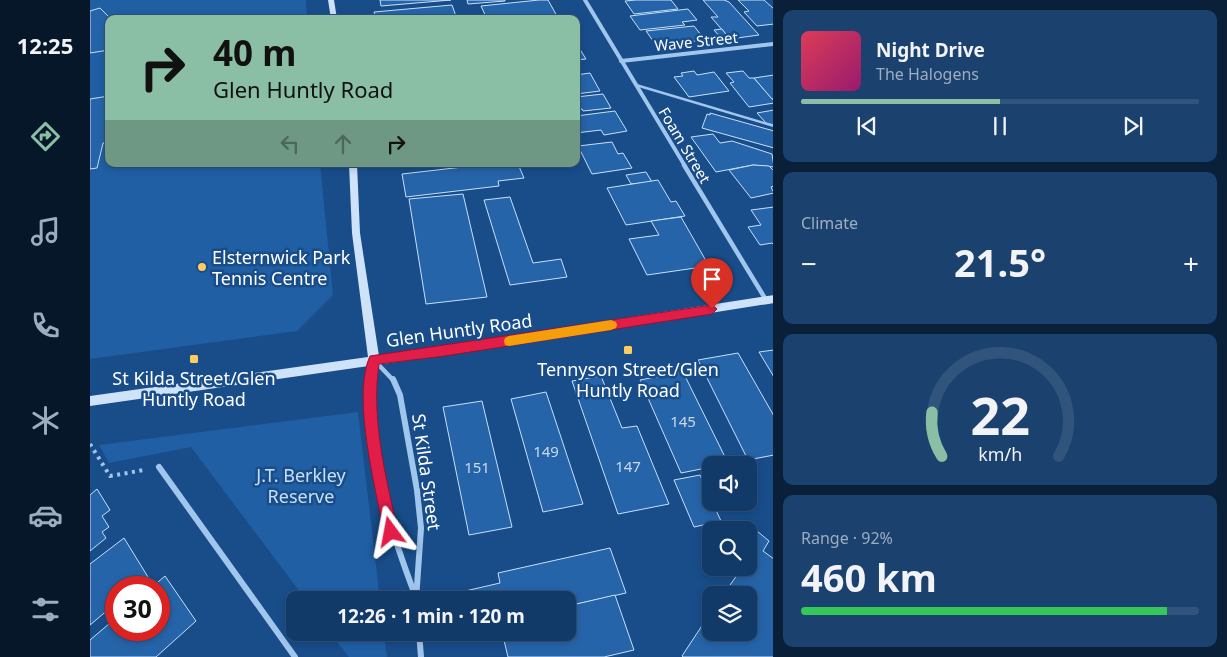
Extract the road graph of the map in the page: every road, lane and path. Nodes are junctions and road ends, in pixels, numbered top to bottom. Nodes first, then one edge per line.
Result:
1 (331, 0) edge
2 (586, 0) edge
3 (333, 15) edge
4 (773, 44) edge
5 (621, 61) junction
6 (636, 85) junction
7 (773, 126) edge
8 (353, 167) edge
9 (770, 300) edge
10 (374, 360) junction
11 (90, 401) edge
12 (90, 444) edge
13 (159, 467) joint
14 (413, 591) edge
15 (417, 591) edge
16 (419, 641) edge
17 (295, 657) edge
18 (420, 657) edge

1 - 3 main road
2 - 5 street, Foam Street
4 - 5 street, Wave Street
5 - 6 street, Foam Street
6 - 7 lane
6 - 9 street, Foam Street
8 - 10 main road, St Kilda Street
9 - 10 main road, Glen Huntly Road
10 - 11 main road, Glen Huntly Road
10 - 14 street, St Kilda Street
10 - 15 street, St Kilda Street
12 - 13 path
13 - 17 street
16 - 18 street

